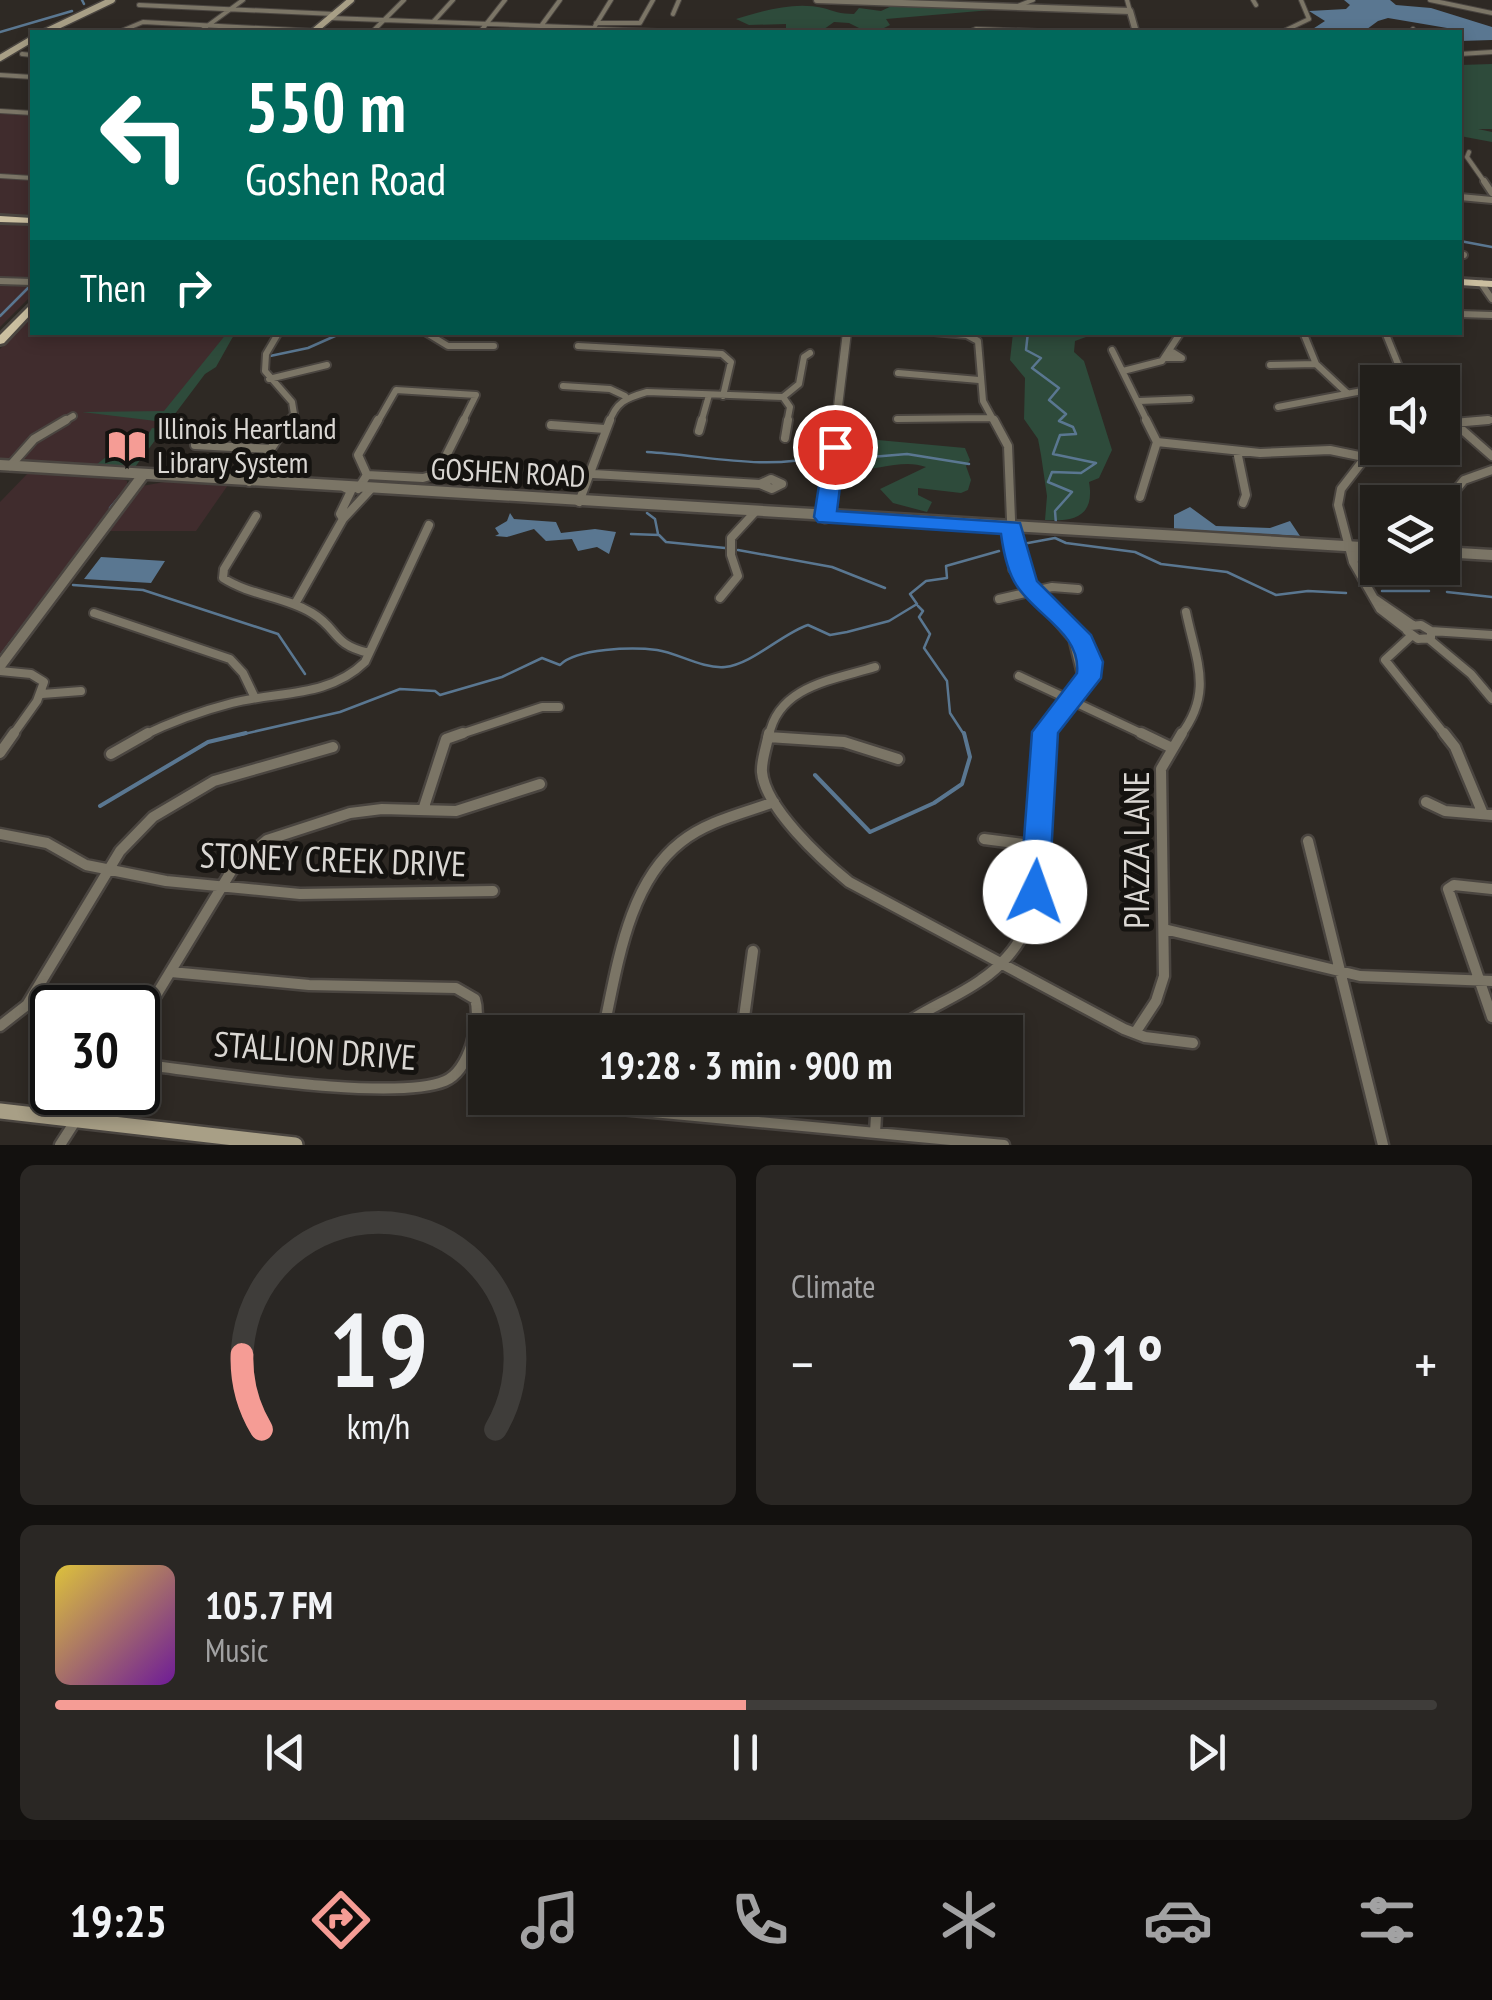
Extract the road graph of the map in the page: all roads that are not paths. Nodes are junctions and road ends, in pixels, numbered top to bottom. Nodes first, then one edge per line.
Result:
1 (112, 0) edge
2 (243, 0) edge
3 (351, 0) edge
4 (404, 0) edge
5 (454, 0) edge
6 (505, 0) edge
7 (560, 0) edge
8 (611, 0) edge
9 (653, 0) edge
10 (679, 0) edge
11 (817, 0) edge
12 (1033, 0) edge
13 (1127, 0) edge
14 (1301, 0) edge
15 (1430, 0) edge
16 (915, 2) edge
17 (139, 5) dead end
18 (1016, 7) junction
19 (230, 9) junction
20 (1130, 11) junction
21 (1492, 13) edge
22 (673, 14) dead end
23 (332, 16) junction
24 (384, 20) junction
25 (433, 22) junction
26 (486, 24) junction
27 (208, 26) junction
28 (542, 26) junction
29 (595, 28) edge
30 (49, 30) edge
31 (122, 30) edge
32 (202, 30) edge
33 (279, 30) edge
34 (316, 30) edge
35 (374, 30) edge
36 (482, 30) edge
37 (642, 30) edge
38 (1135, 30) edge
39 (1286, 30) edge
40 (30, 39) edge
41 (1492, 52) edge
42 (22, 54) dead end
43 (1462, 54) edge
44 (30, 55) edge
45 (0, 58) edge
46 (0, 75) edge
47 (30, 77) edge
48 (0, 111) edge
49 (30, 113) edge
50 (1469, 152) dead end
51 (1, 176) edge
52 (30, 177) edge
53 (1492, 196) edge
54 (1462, 197) edge
55 (0, 219) edge
56 (30, 221) edge
57 (0, 281) edge
58 (30, 282) edge
59 (1462, 282) edge
60 (1487, 284) edge
61 (1492, 299) edge
62 (30, 310) edge
63 (1462, 314) edge
64 (1492, 315) edge
65 (276, 335) edge
66 (430, 335) edge
67 (847, 335) edge
68 (952, 335) edge
69 (1179, 335) edge
70 (1304, 335) edge
71 (1387, 335) edge
72 (0, 340) edge
73 (494, 346) dead end
74 (578, 346) dead end
75 (1112, 350) dead end
76 (810, 353) dead end
77 (1316, 364) junction
78 (327, 365) dead end
79 (1270, 365) dead end
80 (1396, 365) edge
81 (1122, 371) junction
82 (898, 373) dead end
83 (269, 380) junction
84 (978, 380) junction
85 (563, 386) dead end
86 (1360, 391) edge
87 (1347, 393) junction
88 (709, 395) junction
89 (625, 396) junction
90 (723, 396) junction
91 (783, 397) junction
92 (1190, 399) dead end
93 (1139, 401) junction
94 (1278, 407) dead end
95 (73, 416) dead end
96 (896, 418) dead end
97 (990, 418) junction
98 (1492, 420) edge
99 (1460, 423) edge
100 (552, 425) dead end
101 (1460, 427) edge
102 (606, 429) junction
103 (699, 432) dead end
104 (784, 438) dead end
105 (1157, 442) junction
106 (195, 445) dead end
107 (271, 450) junction
108 (1236, 452) junction
109 (1360, 456) edge
110 (1492, 456) edge
111 (1360, 463) edge
112 (5, 465) edge
113 (527, 470) dead end
114 (1492, 470) edge
115 (367, 474) junction
116 (589, 474) junction
117 (143, 475) junction
118 (249, 482) junction
119 (761, 484) dead end
120 (1460, 485) edge
121 (345, 488) junction
122 (364, 489) junction
123 (1140, 497) dead end
124 (578, 502) junction
125 (1244, 503) dead end
126 (755, 512) junction
127 (256, 516) dead end
128 (825, 517) junction
129 (343, 519) junction
130 (428, 525) dead end
131 (1012, 530) junction
132 (1351, 546) junction
133 (1360, 547) edge
134 (1460, 553) edge
135 (1492, 555) edge
136 (1078, 588) dead end
137 (1032, 590) junction
138 (720, 598) dead end
139 (999, 599) dead end
140 (295, 604) junction
141 (1186, 612) dead end
142 (94, 613) dead end
143 (1410, 630) junction
144 (1430, 635) junction
145 (1492, 635) edge
146 (369, 653) junction
147 (874, 667) dead end
148 (0, 668) edge
149 (1019, 676) dead end
150 (80, 690) dead end
151 (42, 694) junction
152 (255, 698) junction
153 (1492, 699) edge
154 (1071, 700) junction
155 (559, 707) dead end
156 (768, 737) junction
157 (332, 746) dead end
158 (1170, 747) junction
159 (0, 752) edge
160 (111, 754) dead end
161 (898, 758) dead end
162 (540, 784) dead end
163 (774, 802) junction
164 (1426, 802) dead end
165 (423, 810) junction
166 (1487, 815) edge
167 (0, 834) edge
168 (984, 839) dead end
169 (1308, 842) dead end
170 (1038, 846) junction
171 (107, 870) junction
172 (222, 887) junction
173 (1492, 888) edge
174 (493, 892) dead end
175 (1164, 929) junction
176 (753, 951) dead end
177 (1001, 963) junction
178 (171, 972) junction
179 (1340, 972) junction
180 (1486, 981) edge
181 (160, 990) edge
182 (607, 1015) edge
183 (744, 1015) edge
184 (917, 1015) edge
185 (1492, 1016) edge
186 (0, 1026) edge
187 (1135, 1034) junction
188 (1193, 1043) dead end
189 (160, 1066) edge
190 (0, 1111) edge
191 (76, 1115) edge
192 (686, 1115) edge
193 (731, 1115) edge
194 (876, 1115) edge
195 (73, 1119) junction
196 (730, 1119) junction
197 (875, 1133) junction
198 (60, 1145) edge
199 (295, 1145) edge
200 (1004, 1145) edge
201 (1384, 1145) edge

1 - 30 main road
2 - 19 street
3 - 23 main road
4 - 24 street
5 - 25 street
6 - 26 street
7 - 28 street
8 - 29 street
9 - 29 street
10 - 22 street
11 - 16 street
12 - 18 street
13 - 20 street
14 - 39 street
15 - 21 street
16 - 18 street
17 - 19 street
18 - 20 street
19 - 23 street
19 - 27 street
20 - 38 street
23 - 24 street
23 - 34 main road
24 - 25 street
24 - 35 street
25 - 26 street
26 - 28 street
26 - 36 street
27 - 31 street
27 - 32 street
27 - 33 street
28 - 29 street
29 - 37 street
40 - 45 main road
41 - 43 street
42 - 44 street
46 - 47 street
48 - 49 street
50 - 53 street
51 - 52 street
53 - 54 street
55 - 56 main road
57 - 58 street
59 - 60 main road
60 - 61 street
62 - 72 main road
63 - 64 street
65 - 83 street
66 - 73 street
67 - 128 street
68 - 84 street
69 - 81 street
70 - 77 street
71 - 80 street
74 - 90 street
75 - 81 street
76 - 91 street
77 - 79 street
77 - 87 street
78 - 83 street
81 - 93 street
82 - 84 street
83 - 107 street
84 - 97 street
85 - 89 street
86 - 87 street
87 - 94 street
88 - 89 street
88 - 90 street
88 - 103 street
89 - 102 street
90 - 91 street
91 - 104 street
92 - 93 street
93 - 105 street
95 - 112 street
96 - 97 street
97 - 131 street
98 - 99 street
100 - 102 street
101 - 110 street
102 - 116 street
105 - 108 street
105 - 123 street
106 - 107 street
107 - 118 street
108 - 109 street
108 - 125 street
111 - 132 street
112 - 117 street, GOSHEN ROAD
113 - 116 street
114 - 120 street
115 - 115 street
115 - 122 street
116 - 119 street
116 - 124 street
117 - 118 street, GOSHEN ROAD
117 - 148 street
118 - 121 street, GOSHEN ROAD
121 - 122 street, GOSHEN ROAD
121 - 129 street
122 - 124 street, GOSHEN ROAD
122 - 129 street
124 - 126 street, GOSHEN ROAD
126 - 128 street, GOSHEN ROAD
126 - 138 street
127 - 140 street
128 - 131 street, GOSHEN ROAD
129 - 140 street
130 - 146 street
131 - 132 street, GOSHEN ROAD
131 - 137 street
132 - 133 street, GOSHEN ROAD
132 - 143 street
134 - 135 street
136 - 137 street
137 - 139 street
137 - 154 street
140 - 146 street
141 - 158 street, PIAZZA LANE
142 - 152 street
143 - 144 street
143 - 166 street
144 - 145 street
144 - 153 street
146 - 152 street
147 - 156 street
148 - 151 street
149 - 154 street
150 - 151 street
151 - 159 street
152 - 160 street
154 - 158 street
154 - 170 street
155 - 165 street
156 - 161 street
156 - 163 street
157 - 171 street
158 - 175 street, PIAZZA LANE
162 - 165 street
163 - 177 street
163 - 182 street
164 - 166 street
165 - 172 street
167 - 171 street, STONEY CREEK DRIVE
168 - 170 street
169 - 179 street
170 - 177 street
171 - 172 street, STONEY CREEK DRIVE
171 - 186 street
172 - 174 street, STONEY CREEK DRIVE
172 - 178 street
173 - 180 street
175 - 179 street
175 - 187 street, PIAZZA LANE
176 - 183 street
177 - 184 street
177 - 187 street
178 - 181 street
178 - 189 street, STALLION DRIVE
179 - 180 street
179 - 201 street
180 - 185 street
187 - 188 street
190 - 195 main road
191 - 195 street
192 - 196 street
193 - 196 street
194 - 197 street
195 - 198 street
195 - 199 main road
196 - 197 street
197 - 200 street

